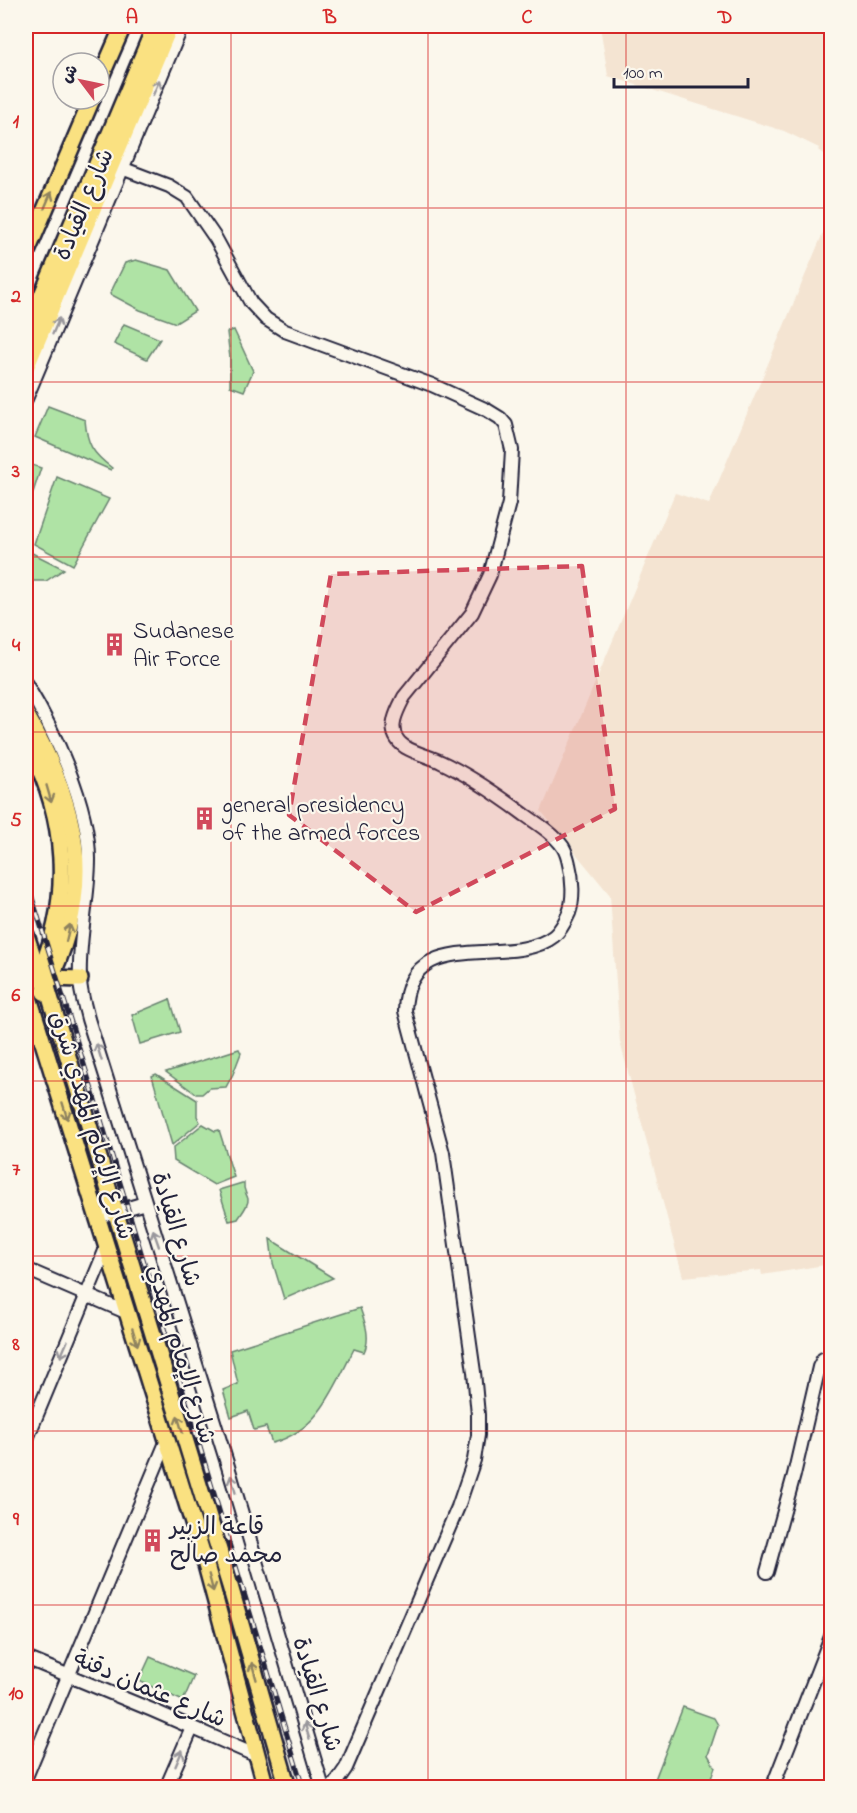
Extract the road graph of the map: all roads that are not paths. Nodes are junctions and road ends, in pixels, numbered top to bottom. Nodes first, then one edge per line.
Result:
1 (123, 26) edge
2 (155, 26) edge
3 (170, 26) edge
4 (182, 26) edge
5 (111, 54) edge
6 (87, 111) edge
7 (116, 166) junction
8 (26, 254) edge
9 (33, 341) edge
10 (26, 368) edge
11 (26, 399) edge
12 (26, 684) edge
13 (26, 714) edge
14 (26, 741) edge
15 (26, 936) edge
16 (80, 979) junction
17 (46, 980) junction
18 (28, 999) edge
19 (26, 1028) edge
20 (145, 1203) junction
21 (115, 1212) junction
22 (98, 1217) junction
23 (107, 1246) junction
24 (26, 1269) edge
25 (87, 1295) junction
26 (128, 1313) junction
27 (831, 1356) edge
28 (167, 1440) junction
29 (26, 1441) edge
30 (767, 1572) dead end
31 (831, 1634) edge
32 (26, 1658) edge
33 (67, 1676) junction
34 (192, 1728) junction
35 (257, 1756) junction
36 (26, 1777) edge
37 (166, 1788) edge
38 (266, 1788) edge
39 (288, 1788) edge
40 (323, 1788) edge
41 (332, 1788) edge
42 (772, 1788) edge

1 - 5 main road
2 - 9 main road, شارع القيادة
3 - 7 main road, شارع القيادة
7 -> 4 street, شارع القيادة
8 -> 6 main road
9 -> 7 main road, شارع القيادة
7 - 41 street
9 - 10 main road, شارع القيادة
9 - 11 street, شارع القيادة
12 - 16 street, شارع القيادة
17 -> 13 main road
14 -> 17 main road
15 - 17 main road, شارع الإمام المهدي
16 - 17 main road
20 -> 16 street, شارع القيادة
17 - 18 main road
17 - 21 main road, شارع الإمام المهدي
18 - 19 street
18 -> 22 main road, شارع الإمام المهدي شرق
20 - 21 street
40 -> 20 street, شارع القيادة
21 - 22 street
39 -> 21 main road, شارع الإمام المهدي
22 - 23 main road, شارع الإمام المهدي شرق
23 - 25 street
23 - 26 main road, شارع الإمام المهدي شرق
24 - 25 street
25 - 26 street
25 -> 29 street
26 -> 28 main road, شارع الإمام المهدي شرق
27 - 30 street
28 - 33 street
28 -> 35 main road, شارع الإمام المهدي شرق
31 - 42 street
32 - 33 street, شارع عثمان دقنة
33 - 34 street, شارع عثمان دقنة
33 - 36 street
34 - 35 street, شارع عثمان دقنة
37 -> 34 street
35 - 38 main road, شارع الإمام المهدي شرق

